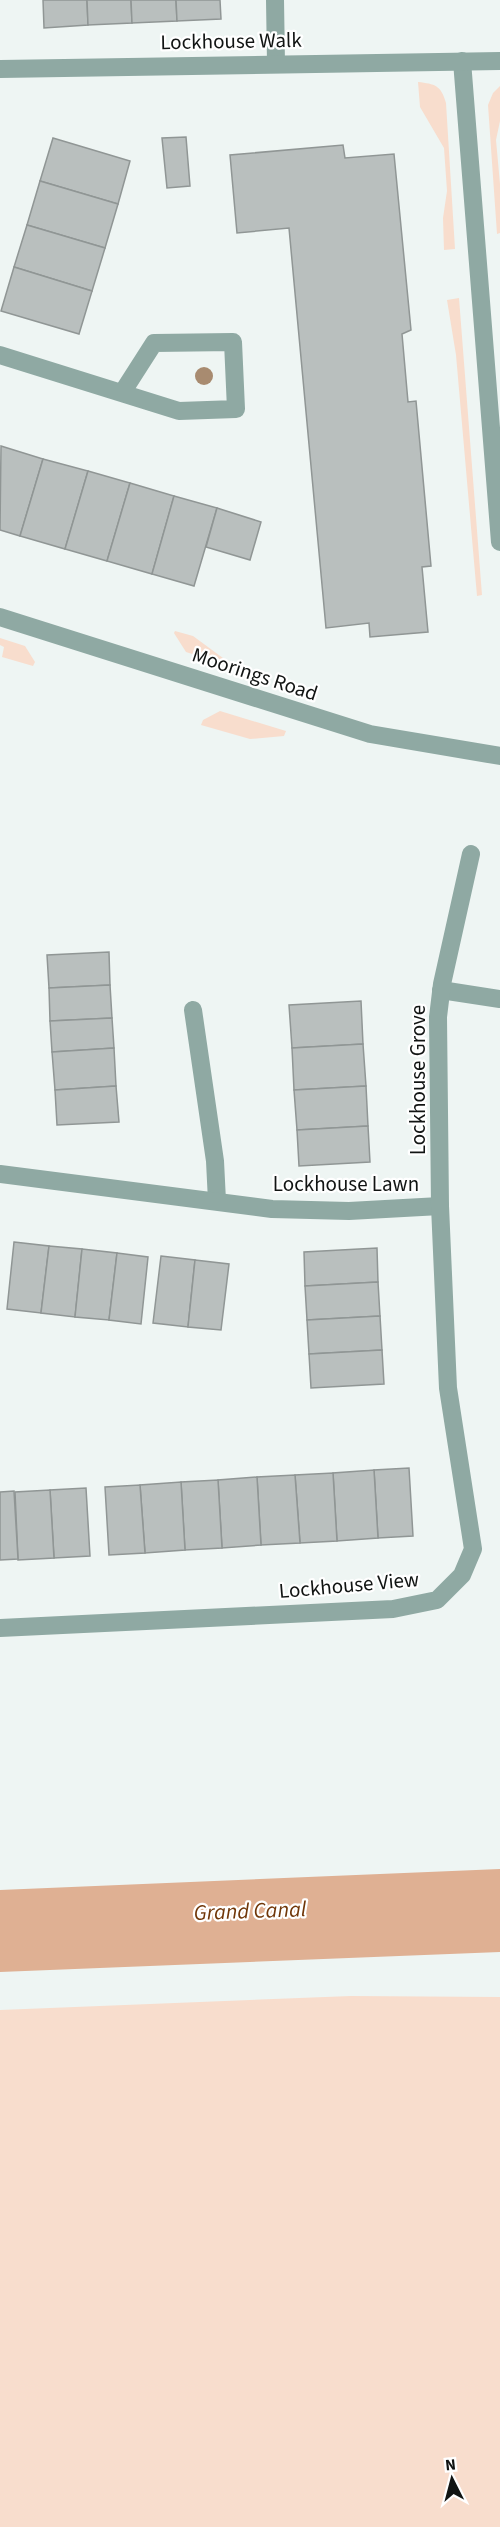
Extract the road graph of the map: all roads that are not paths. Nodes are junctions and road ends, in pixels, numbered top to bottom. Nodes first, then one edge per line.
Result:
1 (275, 0) edge
2 (462, 61) junction
3 (500, 61) edge
4 (276, 63) junction
5 (0, 69) edge
6 (0, 355) edge
7 (122, 393) junction
8 (500, 543) edge
9 (0, 617) edge
10 (500, 756) edge
11 (471, 855) dead end
12 (441, 990) junction
13 (500, 999) edge
14 (193, 1011) dead end
15 (0, 1174) edge
16 (217, 1201) junction
17 (440, 1206) junction
18 (0, 1628) edge

1 - 4 street
2 - 3 street, Lockhouse Walk
2 - 4 street, Lockhouse Walk
2 - 8 street
4 - 5 street, Lockhouse Walk
6 - 7 street
7 - 7 street
9 - 10 street, Moorings Road
11 - 12 street, Lockhouse Grove
12 - 13 street, Lockhouse Grove
12 - 17 street, Lockhouse Grove
14 - 16 street
15 - 16 street, Lockhouse Lawn
16 - 17 street, Lockhouse Lawn
17 - 18 street, Lockhouse View

